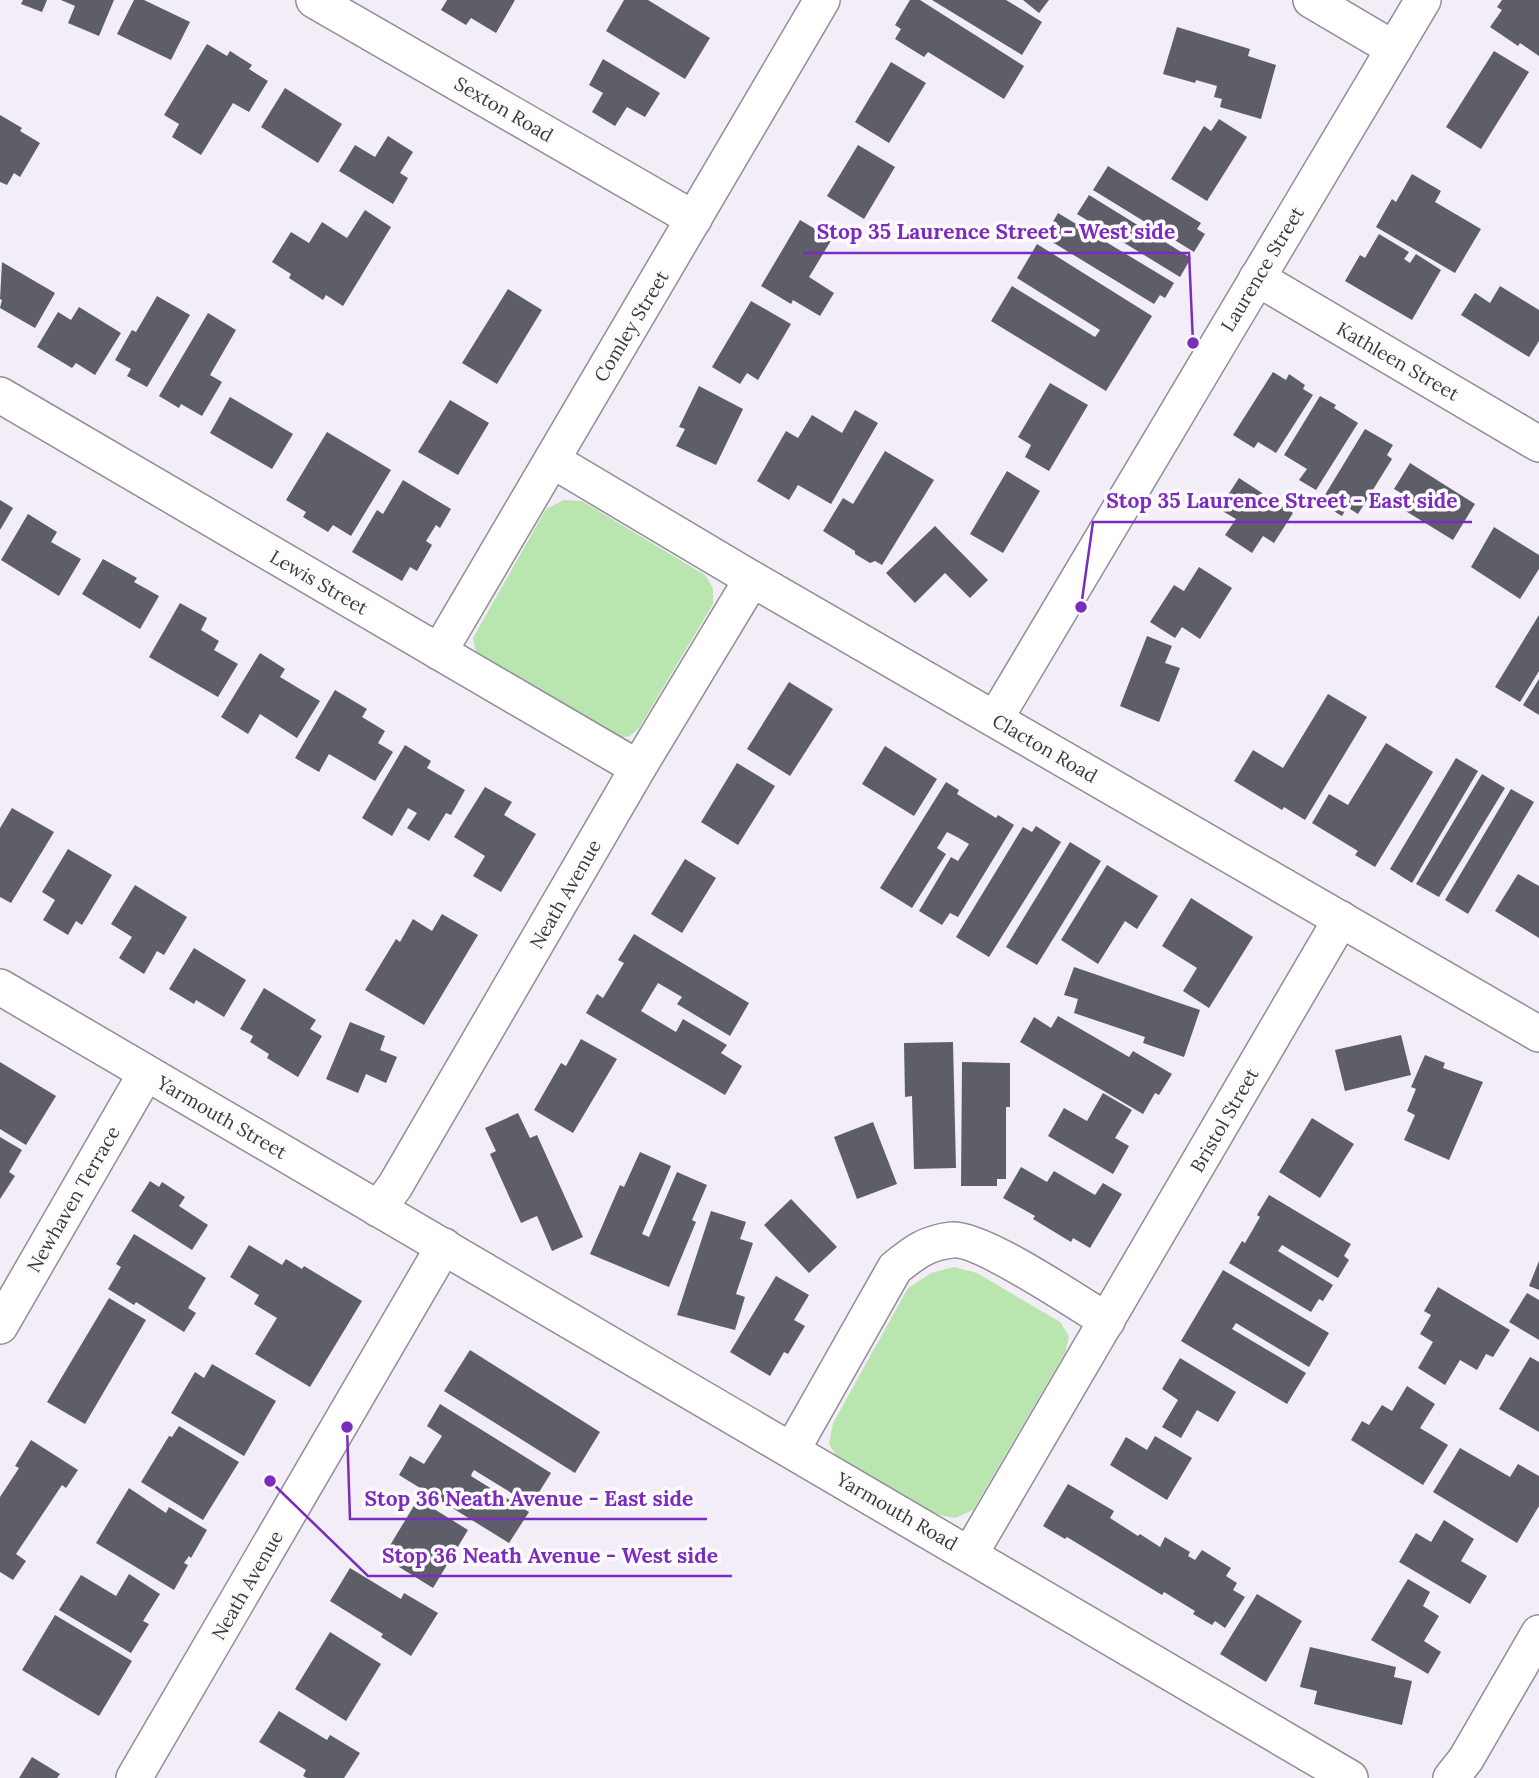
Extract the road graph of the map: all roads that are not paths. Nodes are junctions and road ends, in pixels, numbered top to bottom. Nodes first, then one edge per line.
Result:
1 (314, 0) edge
2 (822, 0) edge
3 (1311, 0) edge
4 (1423, 0) edge
5 (1394, 48) junction
6 (694, 219) junction
7 (1257, 278) junction
8 (0, 395) edge
9 (1539, 444) edge
10 (552, 460) junction
11 (752, 579) junction
12 (439, 652) junction
13 (995, 719) junction
14 (638, 768) junction
15 (1341, 919) junction
16 (0, 988) edge
17 (1539, 1034) edge
18 (146, 1073) junction
19 (378, 1209) junction
20 (444, 1246) junction
21 (1107, 1321) junction
22 (0, 1326) edge
23 (792, 1450) junction
24 (970, 1554) junction
25 (1539, 1633) edge
26 (134, 1778) edge
27 (1350, 1778) edge
28 (1451, 1778) edge

1 - 6 street, Sexton Road
2 - 6 street, Comley Street
3 - 5 street
4 - 5 street, Laurence Street
5 - 7 street, Laurence Street
6 - 10 street, Comley Street
7 - 9 street, Kathleen Street
7 - 13 street, Laurence Street
8 - 12 street, Lewis Street
10 - 11 street, Clacton Road
10 - 12 street, Comley Street
11 - 13 street, Clacton Road
11 - 14 street, Neath Avenue
12 - 14 street, Lewis Street
13 - 15 street, Clacton Road
14 - 19 street, Neath Avenue
15 - 17 street, Clacton Road
15 - 21 street, Bristol Street
16 - 18 street, Yarmouth Street
18 - 19 street, Yarmouth Street
18 - 22 street, Newhaven Terrace
19 - 20 street, Yarmouth Street
20 - 23 street, Yarmouth Road
20 - 26 street, Neath Avenue
21 - 23 street
21 - 24 street, Bristol Street
23 - 24 street, Yarmouth Road
24 - 27 street, Yarmouth Road
25 - 28 street

